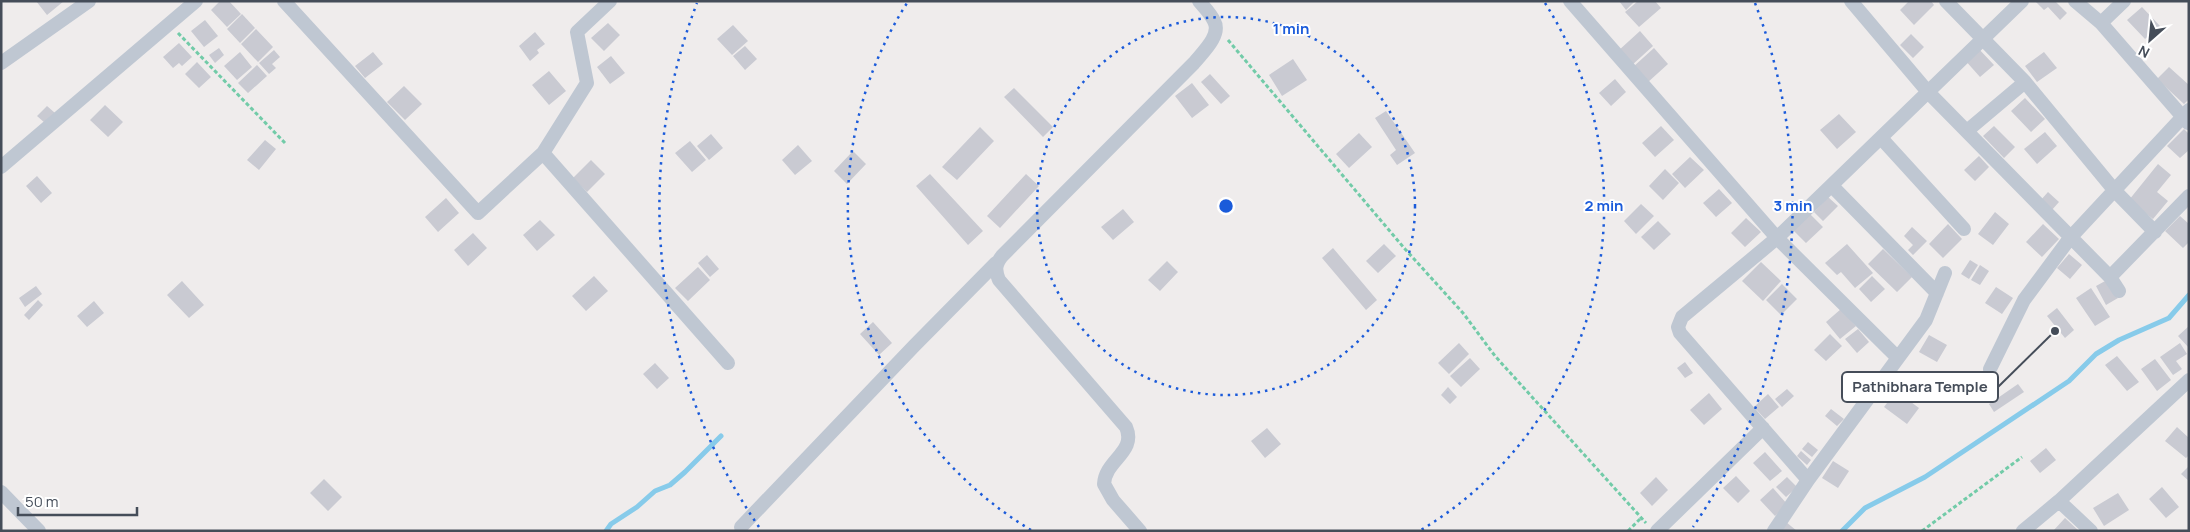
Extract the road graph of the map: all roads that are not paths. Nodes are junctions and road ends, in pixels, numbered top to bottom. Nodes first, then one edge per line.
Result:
1 (89, 1) edge
2 (196, 1) edge
3 (284, 1) edge
4 (610, 1) edge
5 (1199, 1) edge
6 (1570, 1) edge
7 (1851, 1) edge
8 (1946, 1) edge
9 (2022, 1) edge
10 (2075, 1) edge
11 (2124, 1) edge
12 (2101, 23) junction
13 (1981, 39) junction
14 (1, 63) edge
15 (2024, 82) junction
16 (1928, 92) junction
17 (2186, 117) edge
18 (1968, 130) junction
19 (1881, 138) junction
20 (543, 153) junction
21 (1, 167) edge
22 (1832, 186) junction
23 (2115, 191) junction
24 (2189, 196) edge
25 (1964, 229) dead end
26 (2155, 232) junction
27 (1777, 238) junction
28 (2070, 238) junction
29 (996, 263) junction
30 (1945, 273) dead end
31 (2110, 276) junction
32 (2119, 291) dead end
33 (1937, 293) junction
34 (1897, 357) junction
35 (728, 363) dead end
36 (1990, 369) dead end
37 (2189, 380) edge
38 (1763, 428) junction
39 (1808, 480) junction
40 (1, 492) edge
41 (2059, 501) junction
42 (742, 526) dead end
43 (1652, 527) edge
44 (40, 531) edge
45 (1140, 531) edge
46 (1774, 531) edge
47 (2023, 531) edge
48 (2091, 531) edge

1 - 14 street
2 - 21 street
3 - 20 street
4 - 20 street
5 - 29 street
6 - 27 street
7 - 16 street
8 - 13 street
9 - 13 street
10 - 12 street
11 - 12 street
12 - 17 street
13 - 15 street
13 - 16 street
15 - 18 street
15 - 23 street
16 - 18 street
16 - 19 street
17 - 23 street
18 - 28 street
19 - 22 street
19 - 25 street
20 - 35 street
22 - 27 street
22 - 33 street
23 - 26 street
23 - 28 street
24 - 26 street
26 - 31 street
27 - 34 street
27 - 38 street
28 - 31 street
28 - 36 street
29 - 42 street
29 - 45 street
30 - 33 street
31 - 32 street
33 - 34 street
34 - 39 street
37 - 41 street
38 - 39 street
38 - 43 street
39 - 46 street
40 - 44 street
41 - 47 street
41 - 48 street

